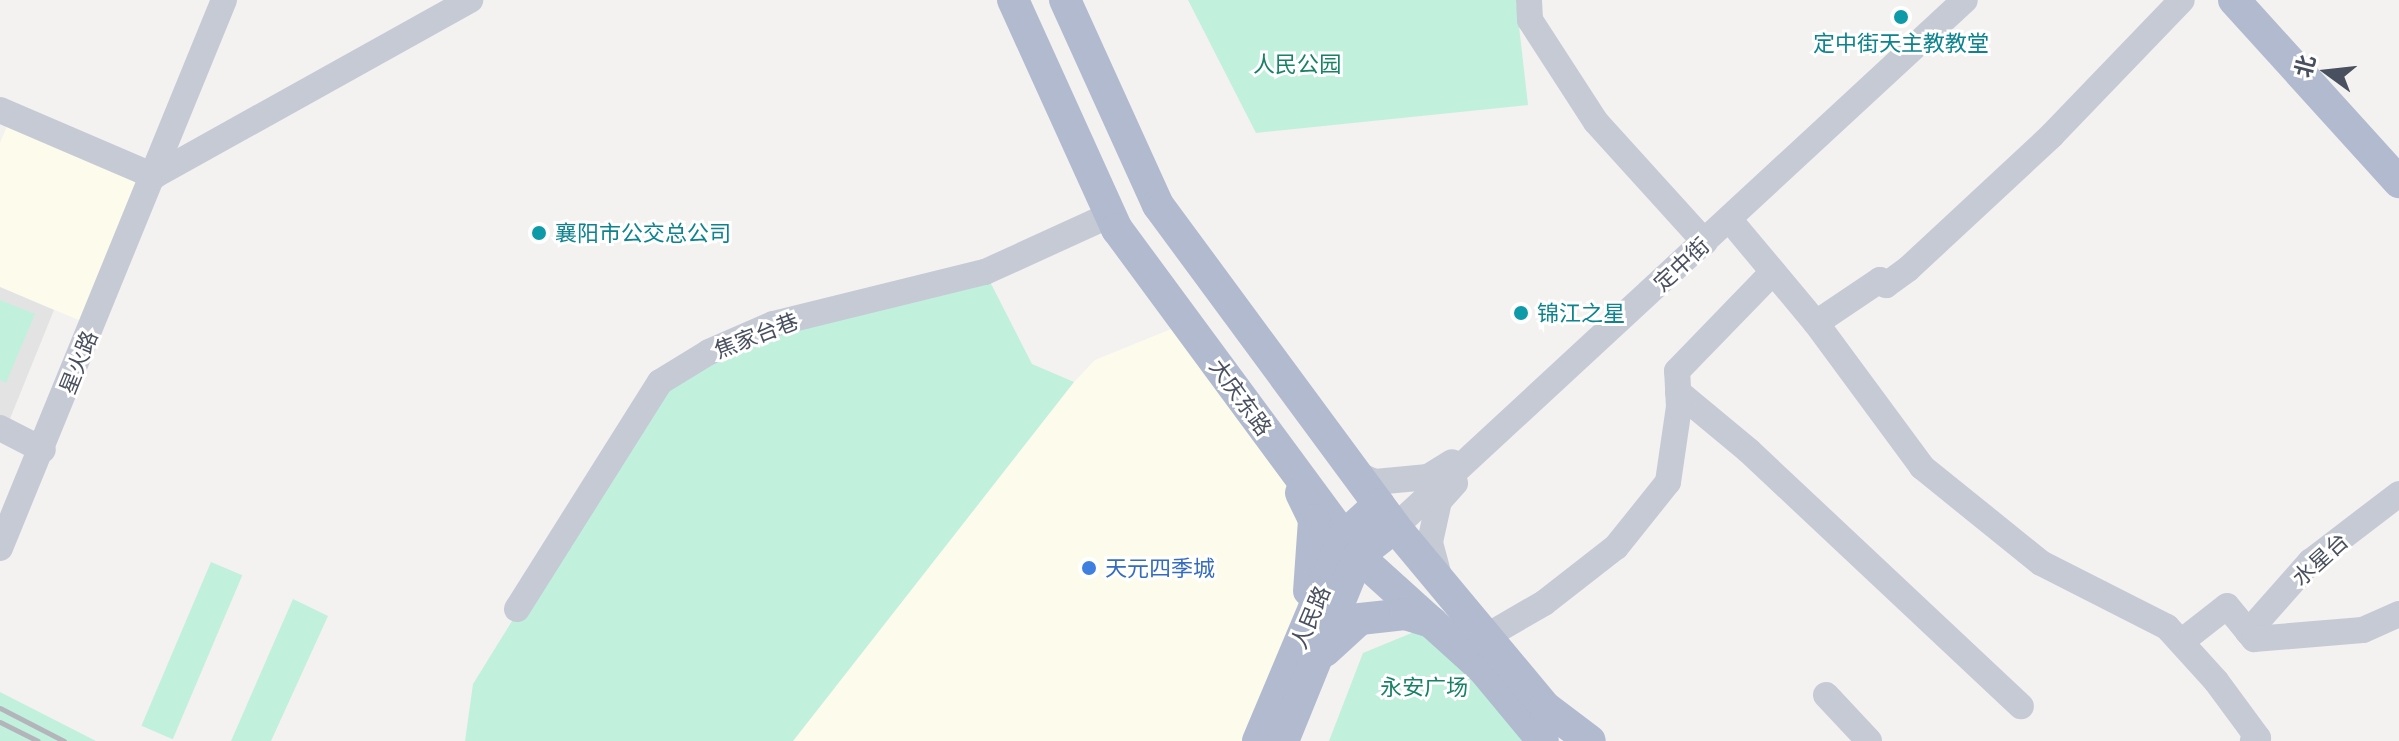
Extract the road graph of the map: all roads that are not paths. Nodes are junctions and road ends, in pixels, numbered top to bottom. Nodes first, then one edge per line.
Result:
1 (224, 0) edge
2 (470, 0) edge
3 (1013, 0) edge
4 (1065, 0) edge
5 (1529, 0) edge
6 (1965, 0) edge
7 (2182, 0) edge
8 (2234, 0) edge
9 (2262, 0) edge
10 (0, 110) edge
11 (2399, 152) edge
12 (154, 176) junction
13 (2399, 182) edge
14 (1110, 215) junction
15 (1729, 219) junction
16 (1705, 242) junction
17 (1773, 272) junction
18 (1816, 323) junction
19 (1678, 392) junction
20 (0, 428) edge
21 (1493, 437) junction
22 (43, 450) junction
23 (1285, 457) junction
24 (1356, 474) junction
25 (2399, 494) edge
26 (1387, 516) junction
27 (1351, 546) junction
28 (0, 548) edge
29 (1441, 581) junction
30 (517, 609) dead end
31 (2399, 614) edge
32 (1436, 623) junction
33 (2248, 632) junction
34 (1487, 636) junction
35 (2181, 642) junction
36 (1310, 650) junction
37 (1826, 695) dead end
38 (2021, 706) dead end
39 (1258, 741) edge
40 (1283, 741) edge
41 (1543, 741) edge
42 (1590, 741) edge
43 (1869, 741) edge
44 (2253, 741) edge

1 - 12 street, 星火路
2 - 12 street
3 - 14 main road, 大庆东路
4 - 24 main road
5 - 16 street
6 - 15 street, 定中街
7 - 18 street
8 - 13 main road
9 - 11 main road
10 - 12 street
12 - 22 street, 星火路
14 - 23 main road, 大庆东路
14 - 30 street, 焦家台巷
15 - 16 street, 定中街
15 - 17 street
16 - 21 street, 定中街
17 - 18 street
17 - 19 street
18 - 35 street
19 - 34 street
19 - 38 street
20 - 22 street
21 - 24 street
21 - 26 street, 定中街
21 - 29 street
22 - 28 street, 星火路
23 - 27 main road, 大庆东路
23 - 36 main road
24 - 26 main road
25 - 33 street, 水星台
26 - 27 main road, 人民路
26 - 29 main road
27 - 32 main road, 大庆东路
27 - 36 main road, 人民路
29 - 34 main road
31 - 33 street
32 - 36 main road
32 - 41 main road, 大庆东路
33 - 35 street
34 - 42 main road
35 - 44 street
36 - 39 main road, 人民路
36 - 40 main road, 人民路
37 - 43 street

